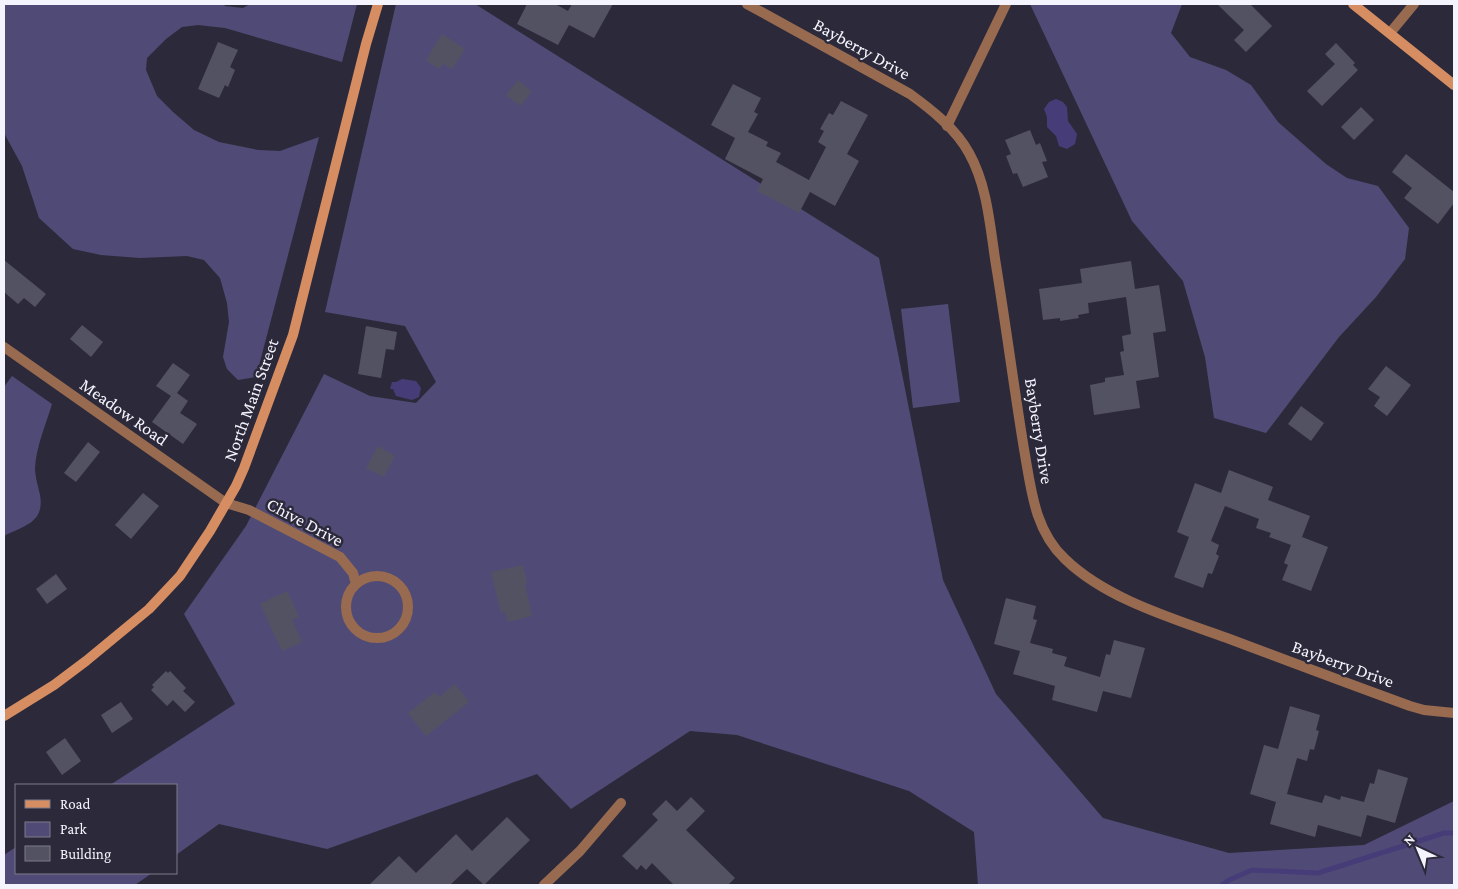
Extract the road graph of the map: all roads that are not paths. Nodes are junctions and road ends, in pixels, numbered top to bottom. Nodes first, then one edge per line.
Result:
1 (378, 4) edge
2 (747, 4) edge
3 (1006, 4) edge
4 (1353, 4) edge
5 (1414, 4) edge
6 (1390, 33) junction
7 (1454, 85) edge
8 (948, 126) junction
9 (4, 347) edge
10 (226, 503) junction
11 (356, 584) junction
12 (1454, 713) edge
13 (4, 716) edge
14 (621, 803) dead end
15 (544, 885) edge

1 - 10 main road, North Main Street
2 - 8 street, Bayberry Drive
3 - 8 street
4 - 6 main road
5 - 6 street
6 - 7 main road
8 - 12 street, Bayberry Drive
9 - 10 street, Meadow Road
10 - 11 street, Chive Drive
10 - 13 main road, North Main Street
11 - 11 street
14 - 15 street

